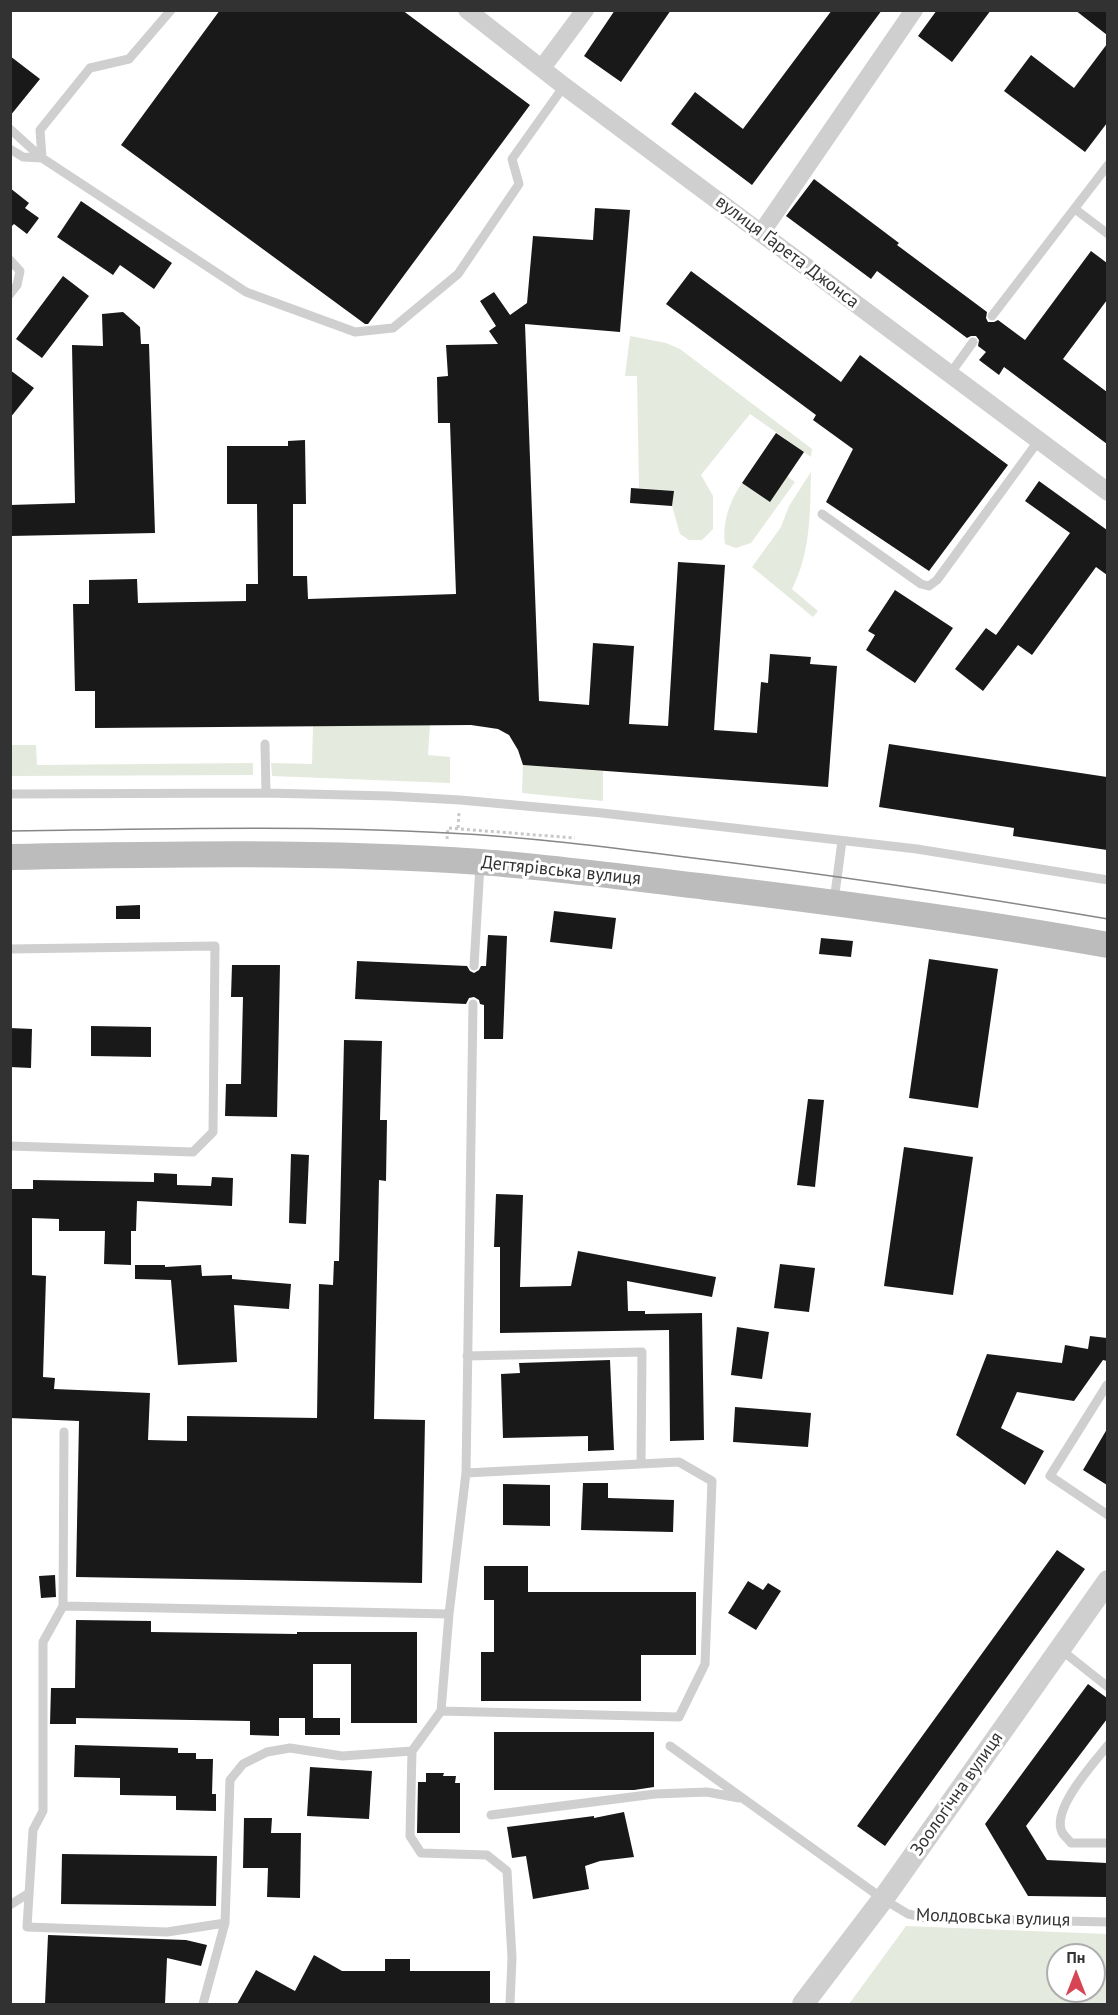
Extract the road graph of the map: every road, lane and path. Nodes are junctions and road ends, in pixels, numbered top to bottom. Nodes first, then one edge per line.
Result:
1 (171, 10) edge
2 (467, 10) edge
3 (585, 10) edge
4 (914, 10) edge
5 (542, 68) junction
6 (564, 86) junction
7 (10, 129) edge
8 (10, 149) edge
9 (42, 158) junction
10 (1107, 165) edge
11 (1075, 209) junction
12 (761, 233) junction
13 (1107, 234) edge
14 (10, 260) edge
15 (10, 294) edge
16 (992, 316) dead end
17 (973, 342) dead end
18 (950, 374) junction
19 (1039, 440) junction
20 (1107, 492) edge
21 (822, 514) dead end
22 (265, 744) dead end
23 (266, 793) junction
24 (10, 794) edge
25 (575, 838) dead end
26 (842, 841) junction
27 (447, 845) dead end
28 (10, 857) edge
29 (481, 862) junction
30 (1107, 880) edge
31 (834, 902) junction
32 (1107, 945) edge
33 (10, 949) edge
34 (474, 966) dead end
35 (473, 1004) dead end
36 (10, 1146) edge
37 (467, 1356) junction
38 (1107, 1385) edge
39 (64, 1432) dead end
40 (641, 1464) junction
41 (466, 1473) junction
42 (1107, 1515) edge
43 (1107, 1581) edge
44 (63, 1606) junction
45 (449, 1614) junction
46 (1060, 1649) junction
47 (1107, 1687) edge
48 (441, 1711) junction
49 (1107, 1745) edge
50 (670, 1746) dead end
51 (412, 1751) junction
52 (745, 1800) junction
53 (491, 1815) dead end
54 (1107, 1843) edge
55 (28, 1893) junction
56 (883, 1899) junction
57 (10, 1905) edge
58 (1107, 1922) edge
59 (225, 1923) junction
60 (202, 2004) edge
61 (510, 2004) edge
62 (803, 2004) edge

1 - 9 lane
2 - 5 street, вулиця Ґарета Джонса
3 - 5 street
4 - 12 street
5 - 6 street, вулиця Ґарета Джонса
6 - 9 lane
6 - 12 street, вулиця Ґарета Джонса
7 - 9 lane
8 - 9 lane
10 - 11 lane
11 - 13 lane
11 - 16 lane
12 - 18 street, вулиця Ґарета Джонса
14 - 15 lane
17 - 18 lane
18 - 19 street, вулиця Ґарета Джонса
19 - 20 street, вулиця Ґарета Джонса
19 - 21 lane
22 - 23 lane
23 - 24 lane
23 - 26 lane
25 - 27 path
26 - 30 lane
26 - 31 lane
28 - 29 main road, Дегтярівська вулиця
29 - 31 main road, Дегтярівська вулиця
29 - 34 lane
31 - 32 main road, Дегтярівська вулиця
33 - 36 lane
35 - 37 lane
37 - 40 lane
37 - 41 lane
38 - 42 lane
39 - 44 lane
40 - 41 lane
40 - 48 lane
41 - 45 lane
43 - 46 street, Зоологічна вулиця
44 - 45 lane
44 - 55 lane
45 - 48 lane
46 - 47 lane
46 - 56 street, Зоологічна вулиця
48 - 51 lane
49 - 54 lane
50 - 52 lane, Молдовська вулиця
51 - 59 lane
51 - 61 lane
52 - 53 lane
52 - 56 lane, Молдовська вулиця
55 - 57 lane
55 - 59 lane
56 - 58 lane, Молдовська вулиця
56 - 62 street, Зоологічна вулиця
59 - 60 lane

